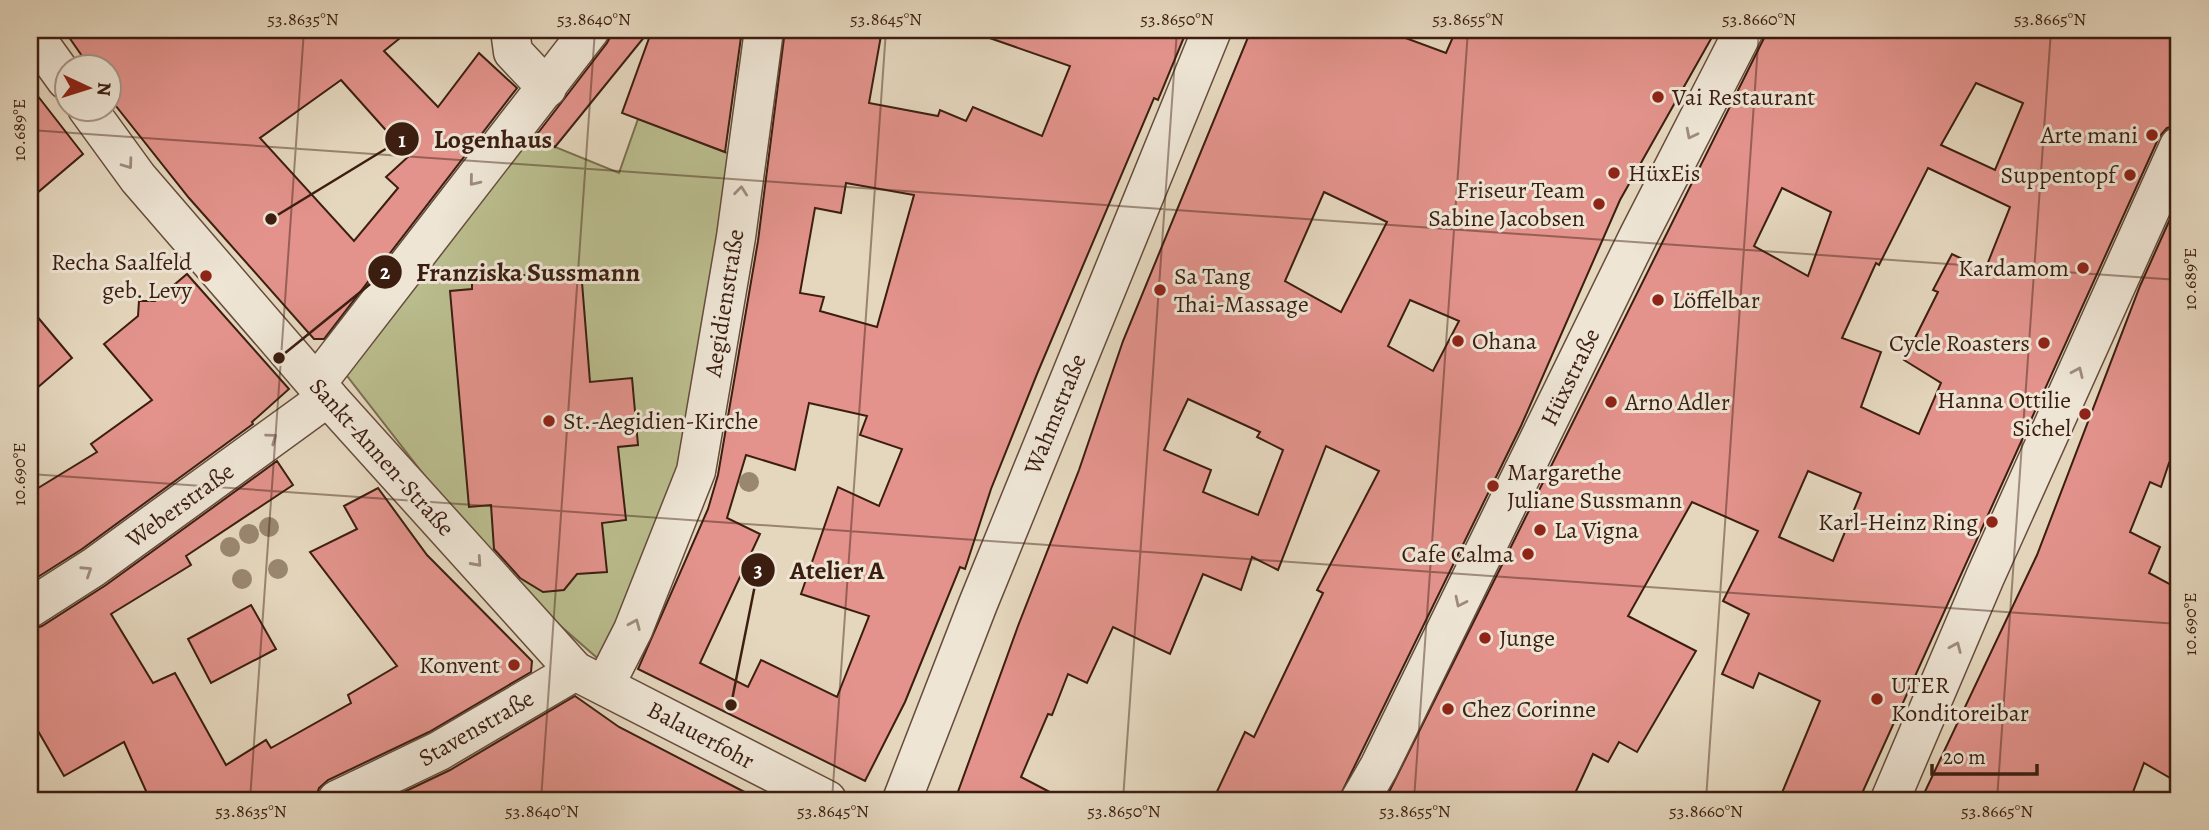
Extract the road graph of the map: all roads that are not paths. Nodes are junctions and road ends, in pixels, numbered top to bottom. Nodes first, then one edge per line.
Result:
1 (30, 30) edge
2 (510, 30) edge
3 (590, 30) edge
4 (764, 30) edge
5 (1212, 30) edge
6 (1744, 30) edge
7 (52, 61) edge
8 (547, 88) junction
9 (97, 122) edge
10 (2179, 146) edge
11 (322, 391) junction
12 (30, 608) edge
13 (590, 678) junction
14 (337, 800) edge
15 (827, 800) edge
16 (902, 800) edge
17 (1360, 800) edge
18 (1890, 800) edge

1 - 7 street
2 - 8 street
3 - 8 street, Weberstraße
13 -> 4 street, Aegidienstraße
5 - 16 street, Wahmstraße
6 -> 17 street, Hüxstraße
8 -> 11 street, Weberstraße
9 -> 11 street, Sankt-Annen-Straße
18 -> 10 street
12 -> 11 street, Weberstraße
11 -> 13 street, Sankt-Annen-Straße
13 - 14 street, Stavenstraße
13 - 15 street, Balauerfohr

